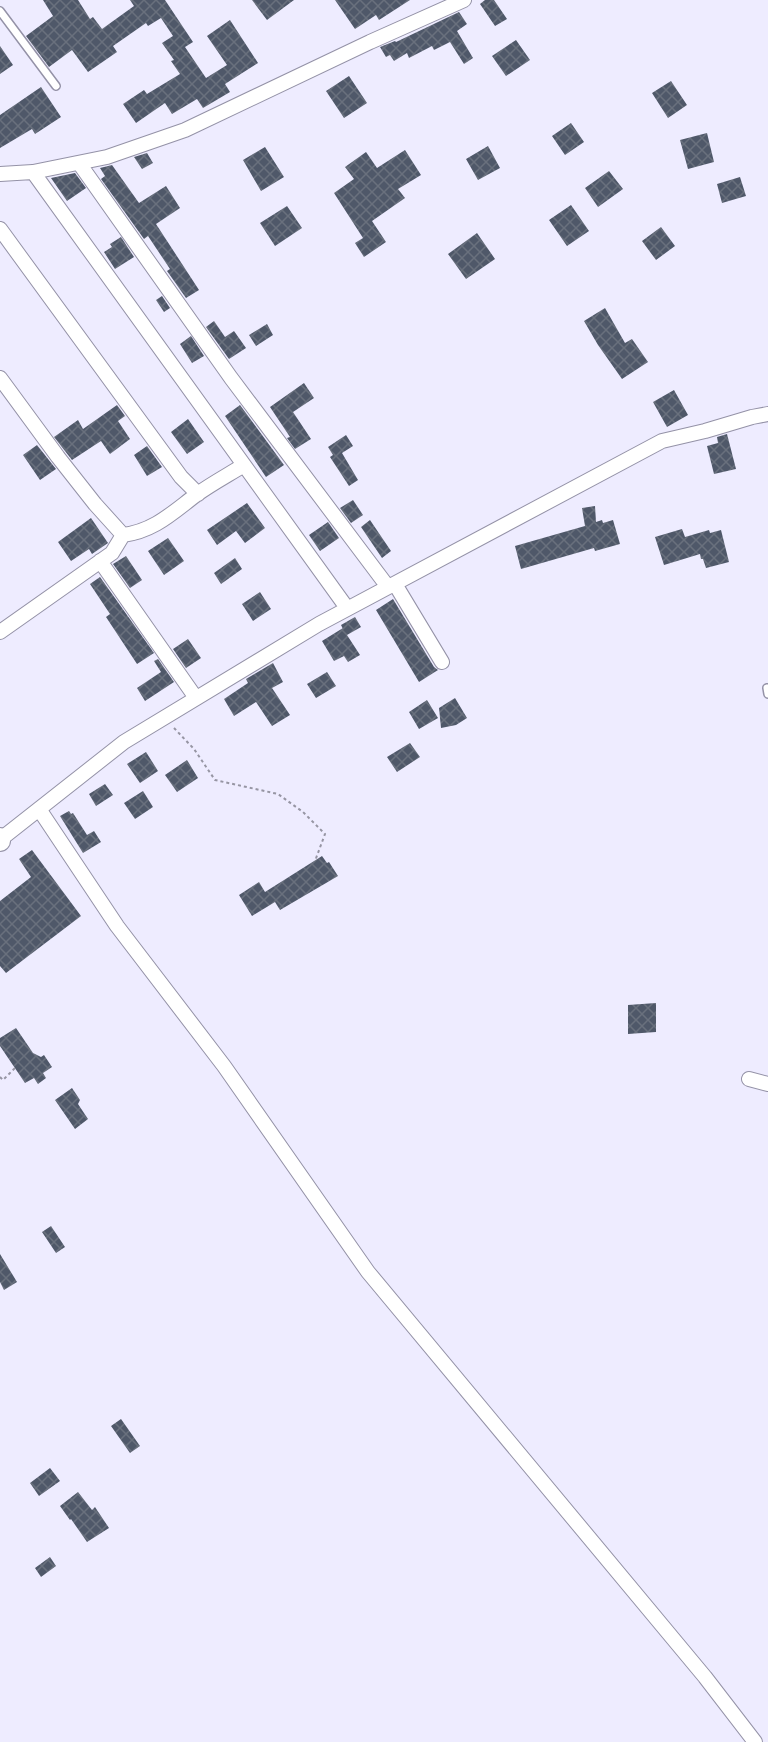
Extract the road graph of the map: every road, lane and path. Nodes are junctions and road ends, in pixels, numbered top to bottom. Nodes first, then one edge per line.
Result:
1 (464, 0) edge
2 (0, 11) edge
3 (56, 86) dead end
4 (79, 163) junction
5 (33, 172) junction
6 (0, 174) edge
7 (0, 229) edge
8 (0, 378) edge
9 (768, 414) edge
10 (244, 465) junction
11 (198, 494) junction
12 (123, 535) junction
13 (100, 561) junction
14 (391, 586) junction
15 (347, 608) junction
16 (0, 632) edge
17 (442, 662) dead end
18 (196, 698) junction
19 (164, 718) junction
20 (39, 809) junction
21 (0, 839) edge
22 (315, 861) dead end
23 (15, 1068) dead end
24 (0, 1077) edge
25 (749, 1079) dead end
26 (768, 1084) edge
27 (755, 1742) edge

1 - 4 street
2 - 3 lane
4 - 5 street
4 - 14 street
5 - 6 street
5 - 10 street
7 - 11 street
8 - 12 street
9 - 14 street
10 - 11 street
10 - 15 street
11 - 12 street
12 - 13 street
13 - 16 street
13 - 18 street
14 - 15 street
14 - 17 street
15 - 18 street
18 - 19 street
19 - 20 street
19 - 22 path
20 - 21 street
20 - 27 street
23 - 24 path
25 - 26 street

